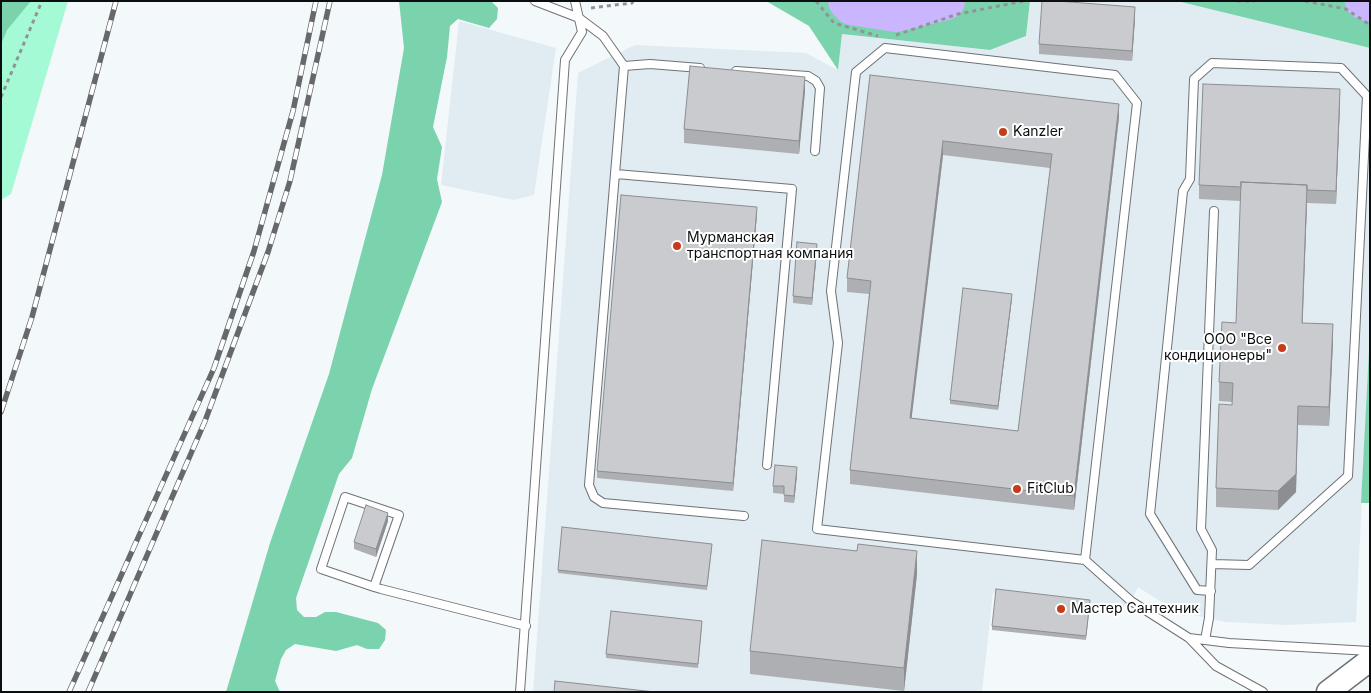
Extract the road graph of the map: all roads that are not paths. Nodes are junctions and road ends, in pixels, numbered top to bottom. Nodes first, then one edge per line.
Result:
1 (535, 1) edge
2 (576, 1) edge
3 (579, 18) junction
4 (624, 66) junction
5 (710, 69) edge
6 (729, 70) edge
7 (815, 151) dead end
8 (616, 174) junction
9 (1214, 211) dead end
10 (767, 465) dead end
11 (744, 516) dead end
12 (1085, 560) junction
13 (1212, 564) junction
14 (374, 587) junction
15 (1211, 590) junction
16 (526, 626) junction
17 (1188, 638) junction
18 (1205, 640) junction
19 (1370, 651) edge
20 (1370, 660) edge
21 (520, 692) edge
22 (1263, 692) edge
23 (1328, 692) edge

1 - 3 lane
2 - 3 lane
3 - 4 lane
3 - 16 lane
4 - 5 lane
4 - 8 lane
6 - 7 lane
8 - 10 lane
8 - 11 lane
9 - 13 lane
12 - 12 lane
12 - 17 lane
13 - 15 lane
13 - 15 lane
14 - 14 lane
14 - 16 lane
15 - 18 lane
16 - 21 lane
17 - 18 lane
17 - 22 lane
18 - 19 lane
20 - 23 main road

